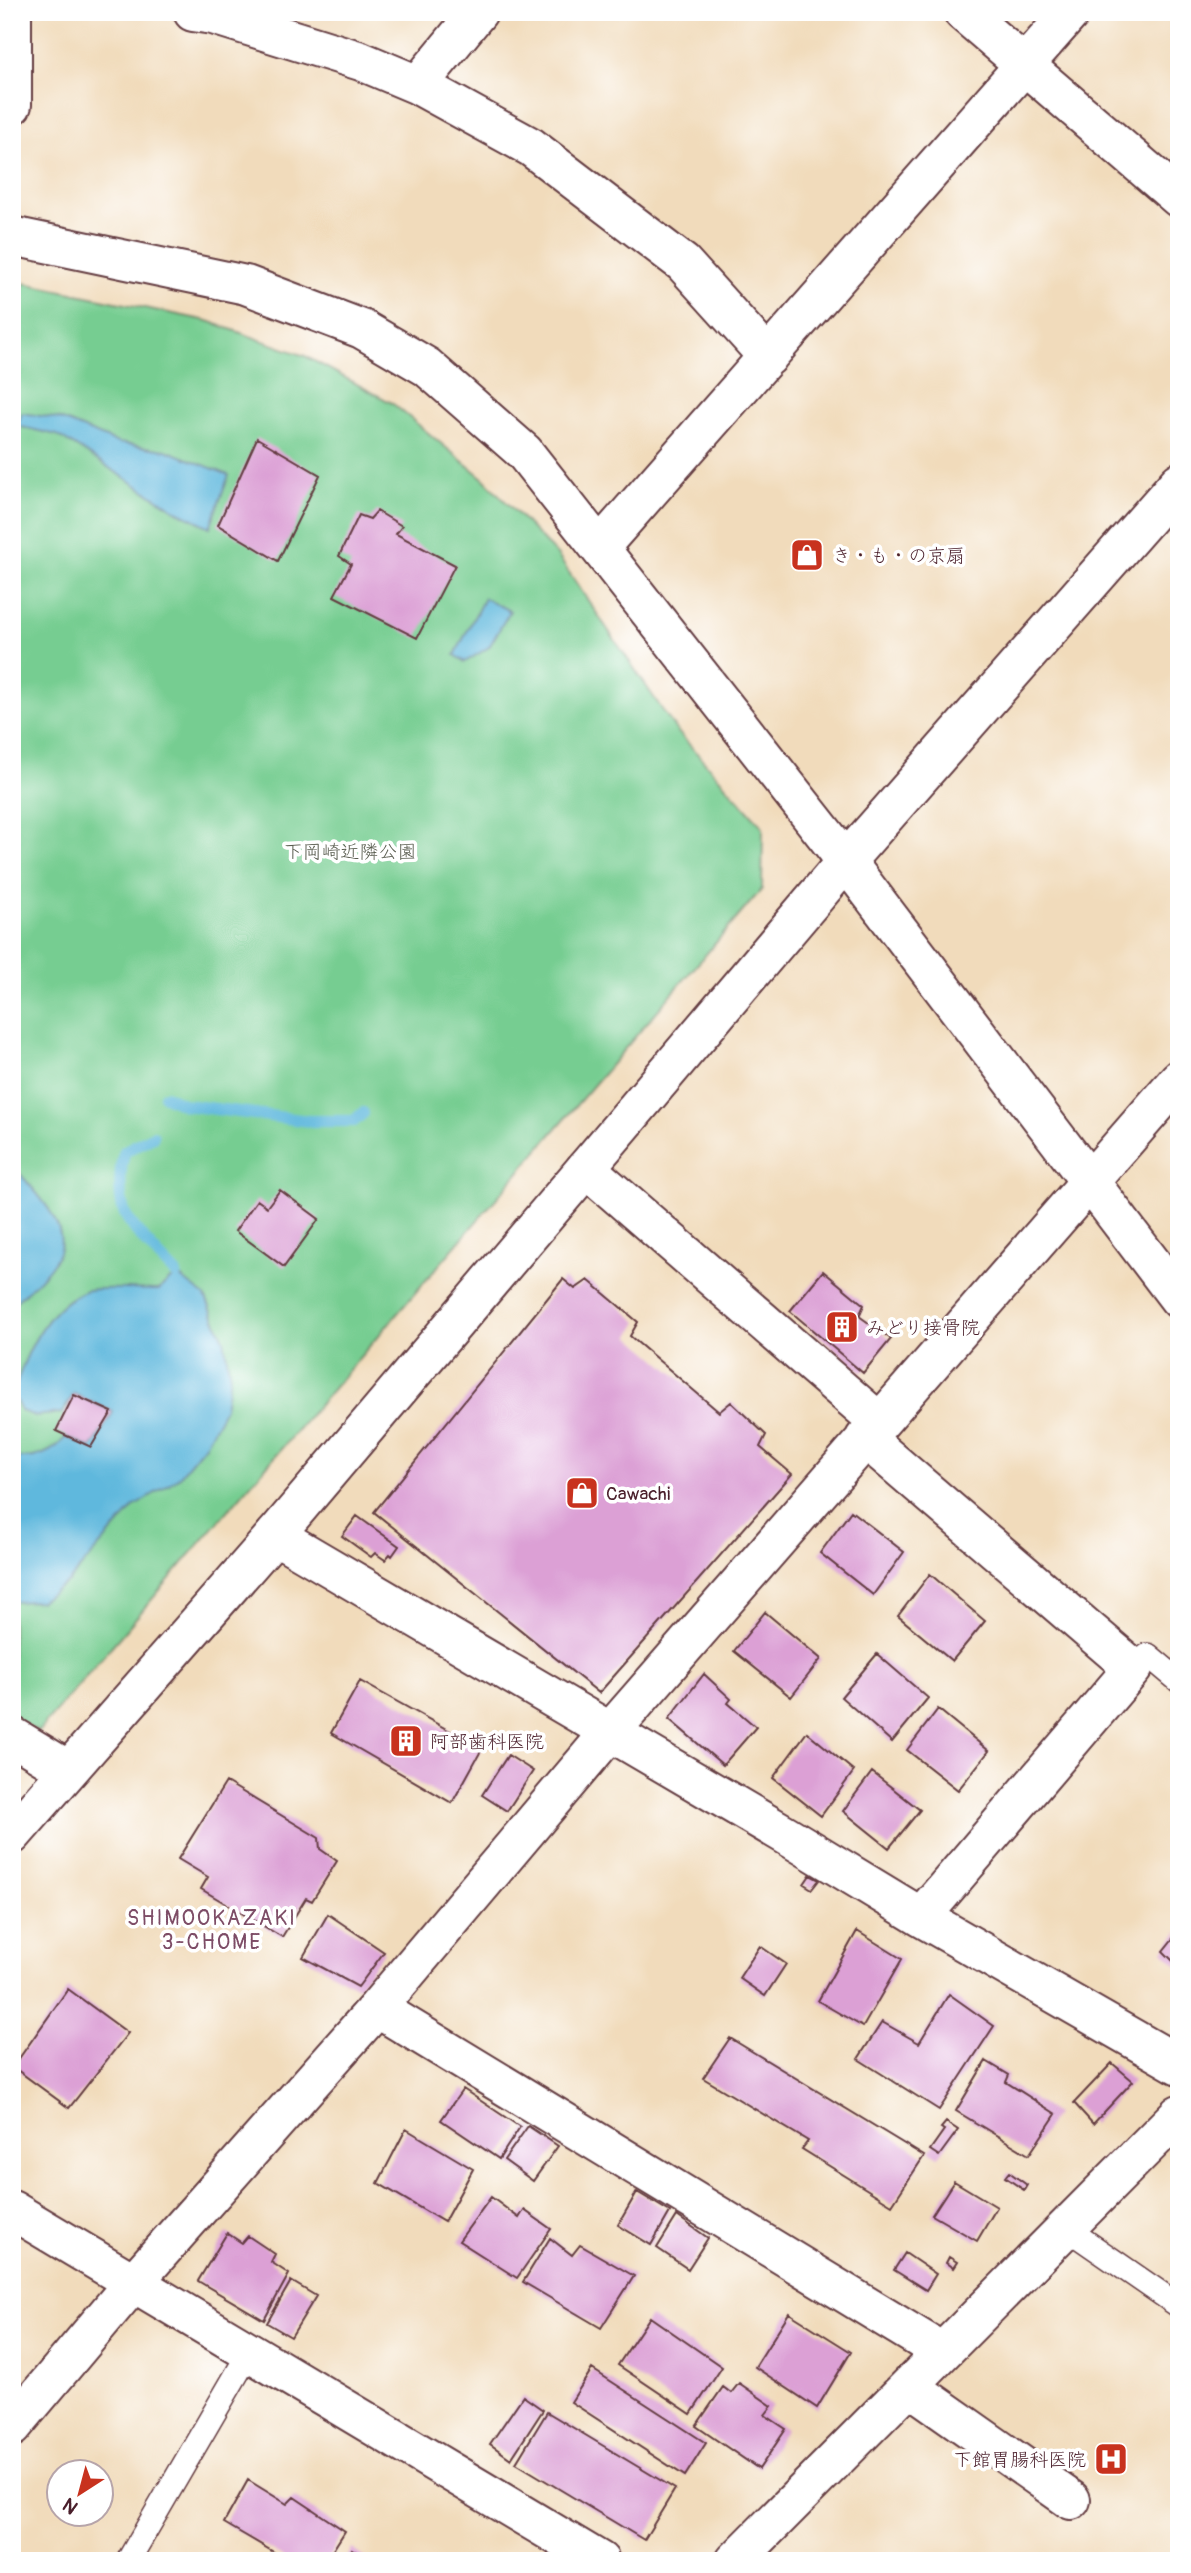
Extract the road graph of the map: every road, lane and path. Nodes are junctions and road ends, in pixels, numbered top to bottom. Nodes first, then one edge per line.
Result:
1 (12, 12) edge
2 (193, 12) edge
3 (478, 12) edge
4 (963, 12) edge
5 (1071, 12) edge
6 (1025, 66) junction
7 (418, 85) junction
8 (12, 106) edge
9 (1179, 198) edge
10 (12, 236) edge
11 (768, 357) junction
12 (1179, 482) edge
13 (600, 547) junction
14 (846, 861) junction
15 (1179, 1079) edge
16 (586, 1168) junction
17 (1087, 1181) junction
18 (1179, 1299) edge
19 (872, 1430) junction
20 (275, 1535) junction
21 (1133, 1668) junction
22 (1179, 1681) edge
23 (610, 1731) junction
24 (12, 1736) edge
25 (68, 1770) junction
26 (12, 1835) edge
27 (921, 1917) junction
28 (377, 2008) junction
29 (1179, 2065) edge
30 (1179, 2113) edge
31 (12, 2210) edge
32 (1066, 2228) junction
33 (133, 2283) junction
34 (1179, 2306) edge
35 (942, 2352) junction
36 (249, 2353) junction
37 (909, 2386) junction
38 (12, 2427) edge
39 (1071, 2500) dead end
40 (748, 2557) edge
41 (128, 2561) edge
42 (600, 2561) edge

1 - 8 street
2 - 7 street
3 - 7 street
4 - 6 street
5 - 6 street
6 - 9 street
6 - 11 street
7 - 11 street
10 - 13 street
11 - 13 street
12 - 14 street
13 - 14 street
14 - 16 street
14 - 17 street
15 - 17 street
16 - 19 street
16 - 20 street
17 - 18 street
17 - 19 street
19 - 21 street
19 - 23 street
20 - 23 street
20 - 25 street
21 - 22 lane
21 - 27 street
23 - 27 street
23 - 28 street
24 - 25 street
25 - 26 street
27 - 29 street
28 - 33 street
28 - 35 street
30 - 32 street
31 - 33 street
32 - 34 lane
32 - 35 street
33 - 36 street
33 - 38 street
35 - 37 street
36 - 41 lane
36 - 42 street
37 - 39 street
37 - 40 street

